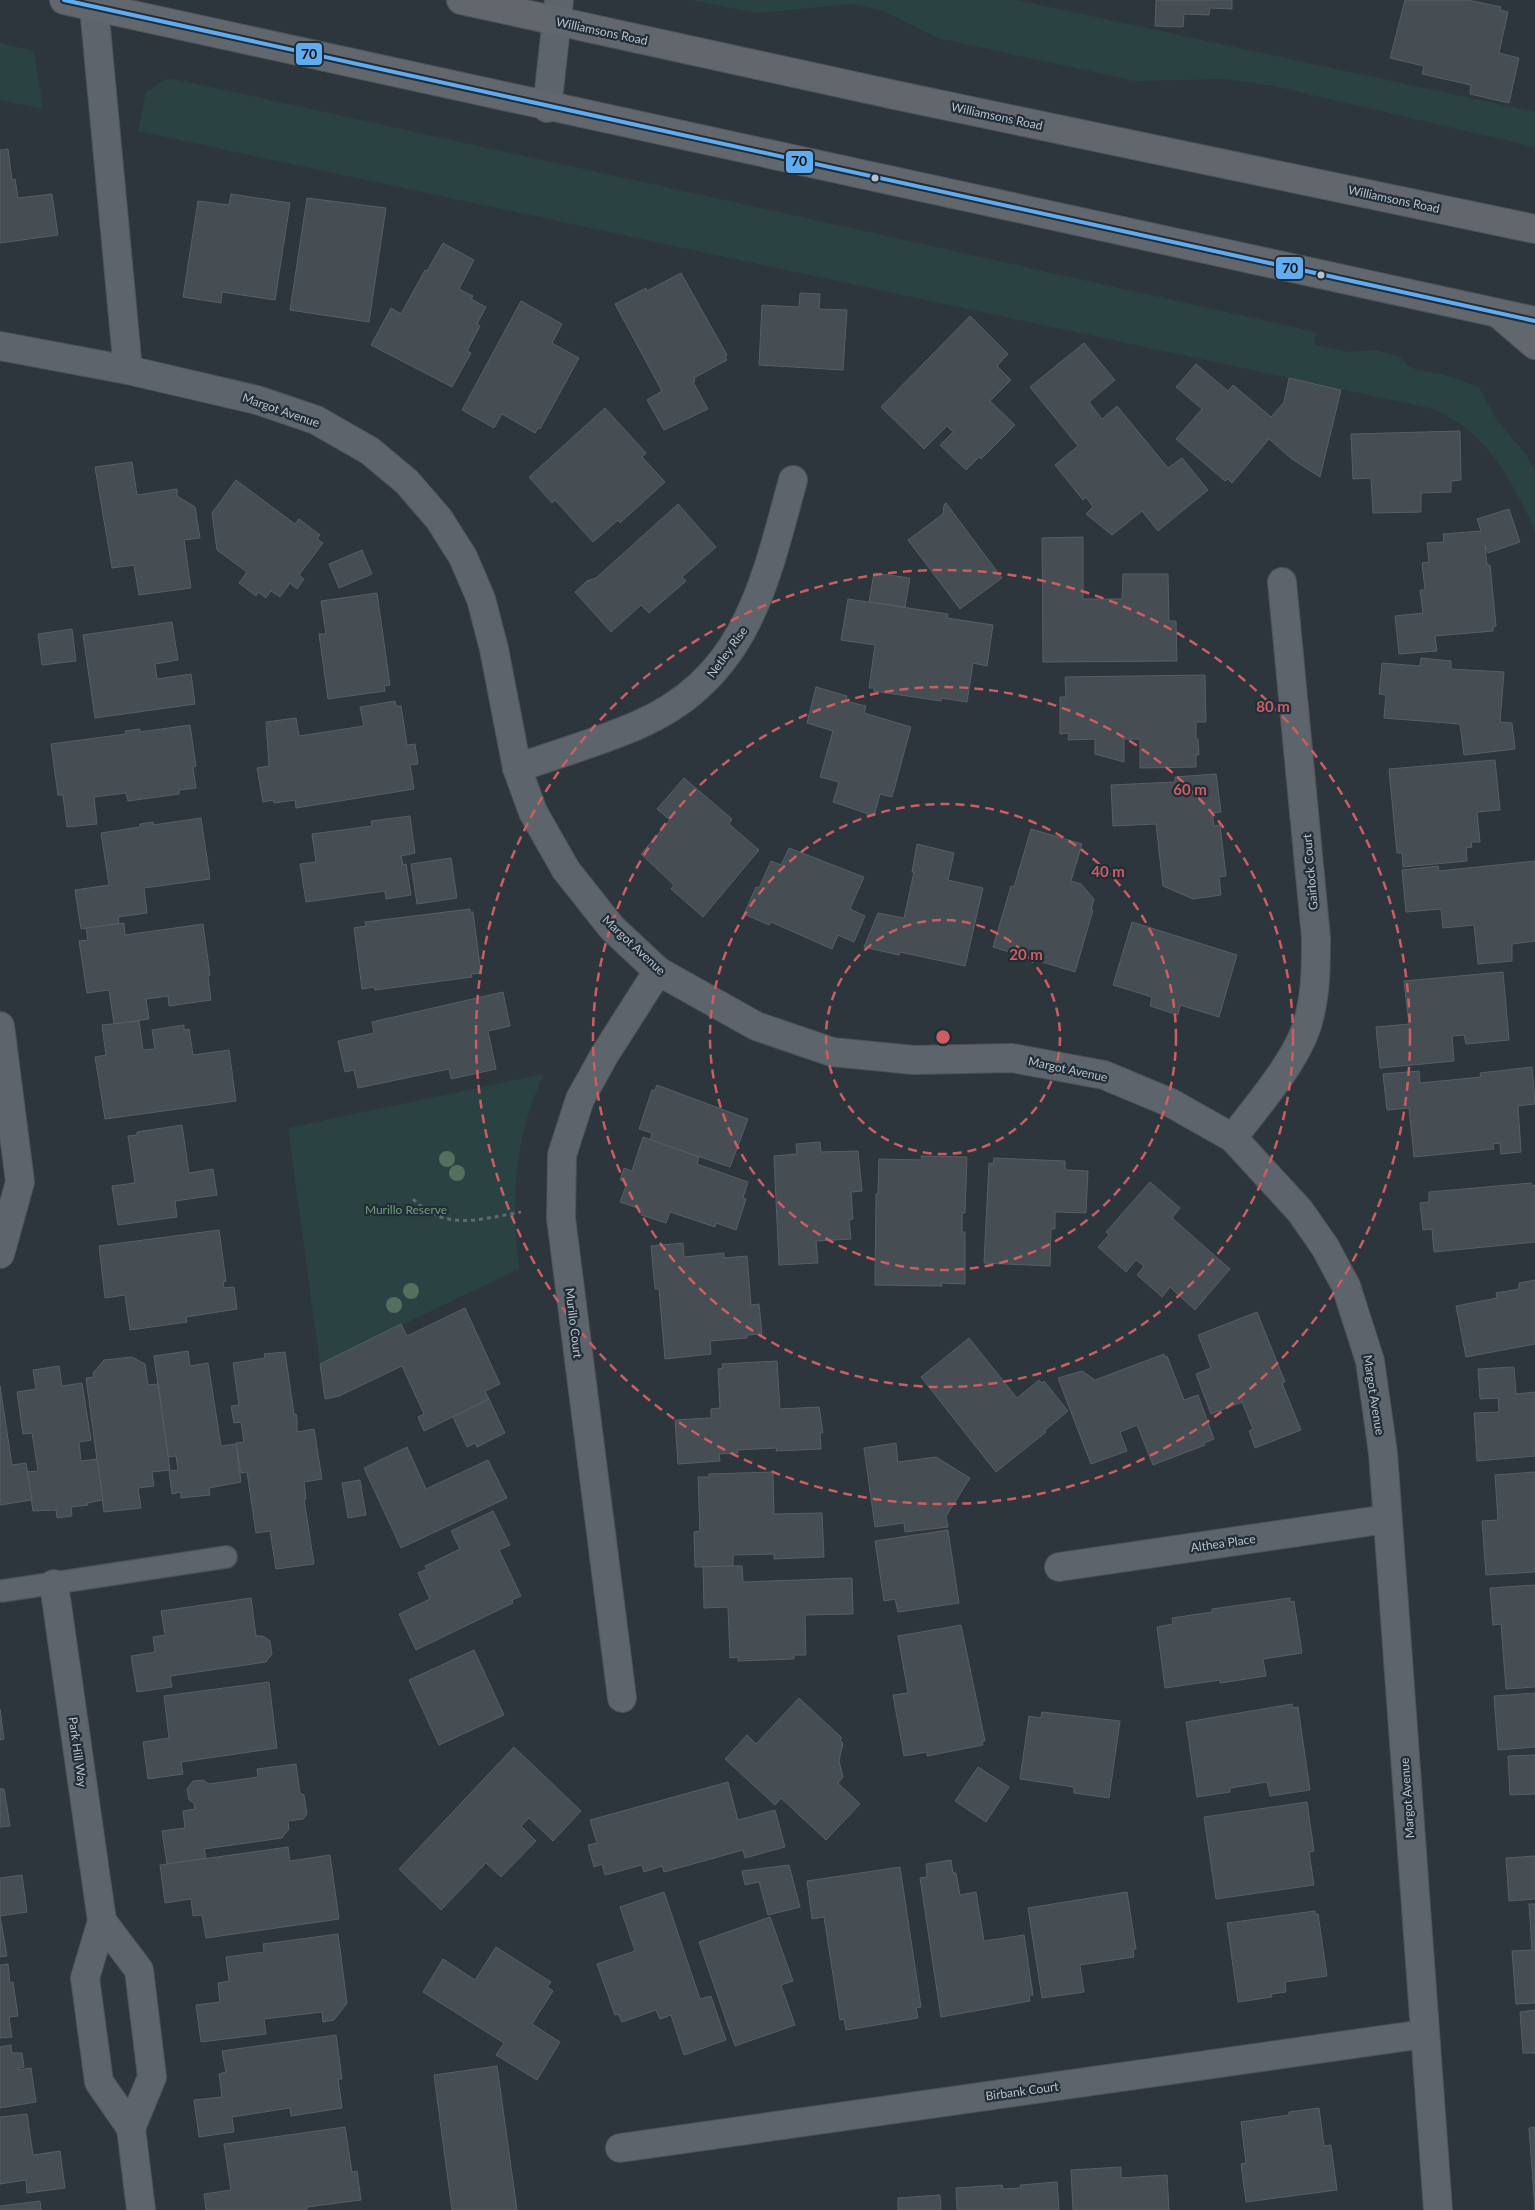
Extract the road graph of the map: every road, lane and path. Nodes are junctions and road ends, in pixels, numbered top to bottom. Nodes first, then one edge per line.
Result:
1 (64, 0) edge
2 (461, 0) edge
3 (94, 7) junction
4 (558, 10) edge
5 (547, 108) junction
6 (1535, 229) edge
7 (1498, 313) junction
8 (1535, 321) edge
9 (1535, 345) edge
10 (0, 346) edge
11 (128, 370) junction
12 (793, 480) dead end
13 (1282, 582) dead end
14 (517, 768) junction
15 (658, 971) junction
16 (0, 1026) edge
17 (1233, 1138) junction
18 (413, 1199) dead end
19 (520, 1212) dead end
20 (0, 1254) edge
21 (1387, 1519) junction
22 (226, 1557) dead end
23 (1059, 1567) dead end
24 (54, 1584) junction
25 (2, 1591) dead end
26 (622, 1698) dead end
27 (102, 1921) junction
28 (1424, 2034) junction
29 (131, 2128) junction
30 (620, 2148) dead end
31 (141, 2210) edge
32 (1438, 2210) edge

1 - 3 main road
2 - 4 main road, Williamsons Road
3 - 5 main road
3 - 11 street
4 - 5 street
4 - 6 main road, Williamsons Road
5 - 7 main road
7 - 8 main road
7 - 9 main road
10 - 11 street, Margot Avenue
11 - 14 street, Margot Avenue
12 - 14 street, Netley Rise
13 - 17 street, Gairlock Court
14 - 15 street, Margot Avenue
15 - 17 street, Margot Avenue
15 - 26 street, Murillo Court
16 - 20 street
17 - 21 street, Margot Avenue
18 - 19 path
21 - 23 street, Althea Place
21 - 28 street, Margot Avenue
22 - 24 lane
24 - 25 lane
24 - 27 street, Park Hill Way
27 - 29 street, Park Hill Way
27 - 29 street, Park Hill Way
28 - 30 street, Birbank Court
28 - 32 street, Margot Avenue
29 - 31 street, Park Hill Way

